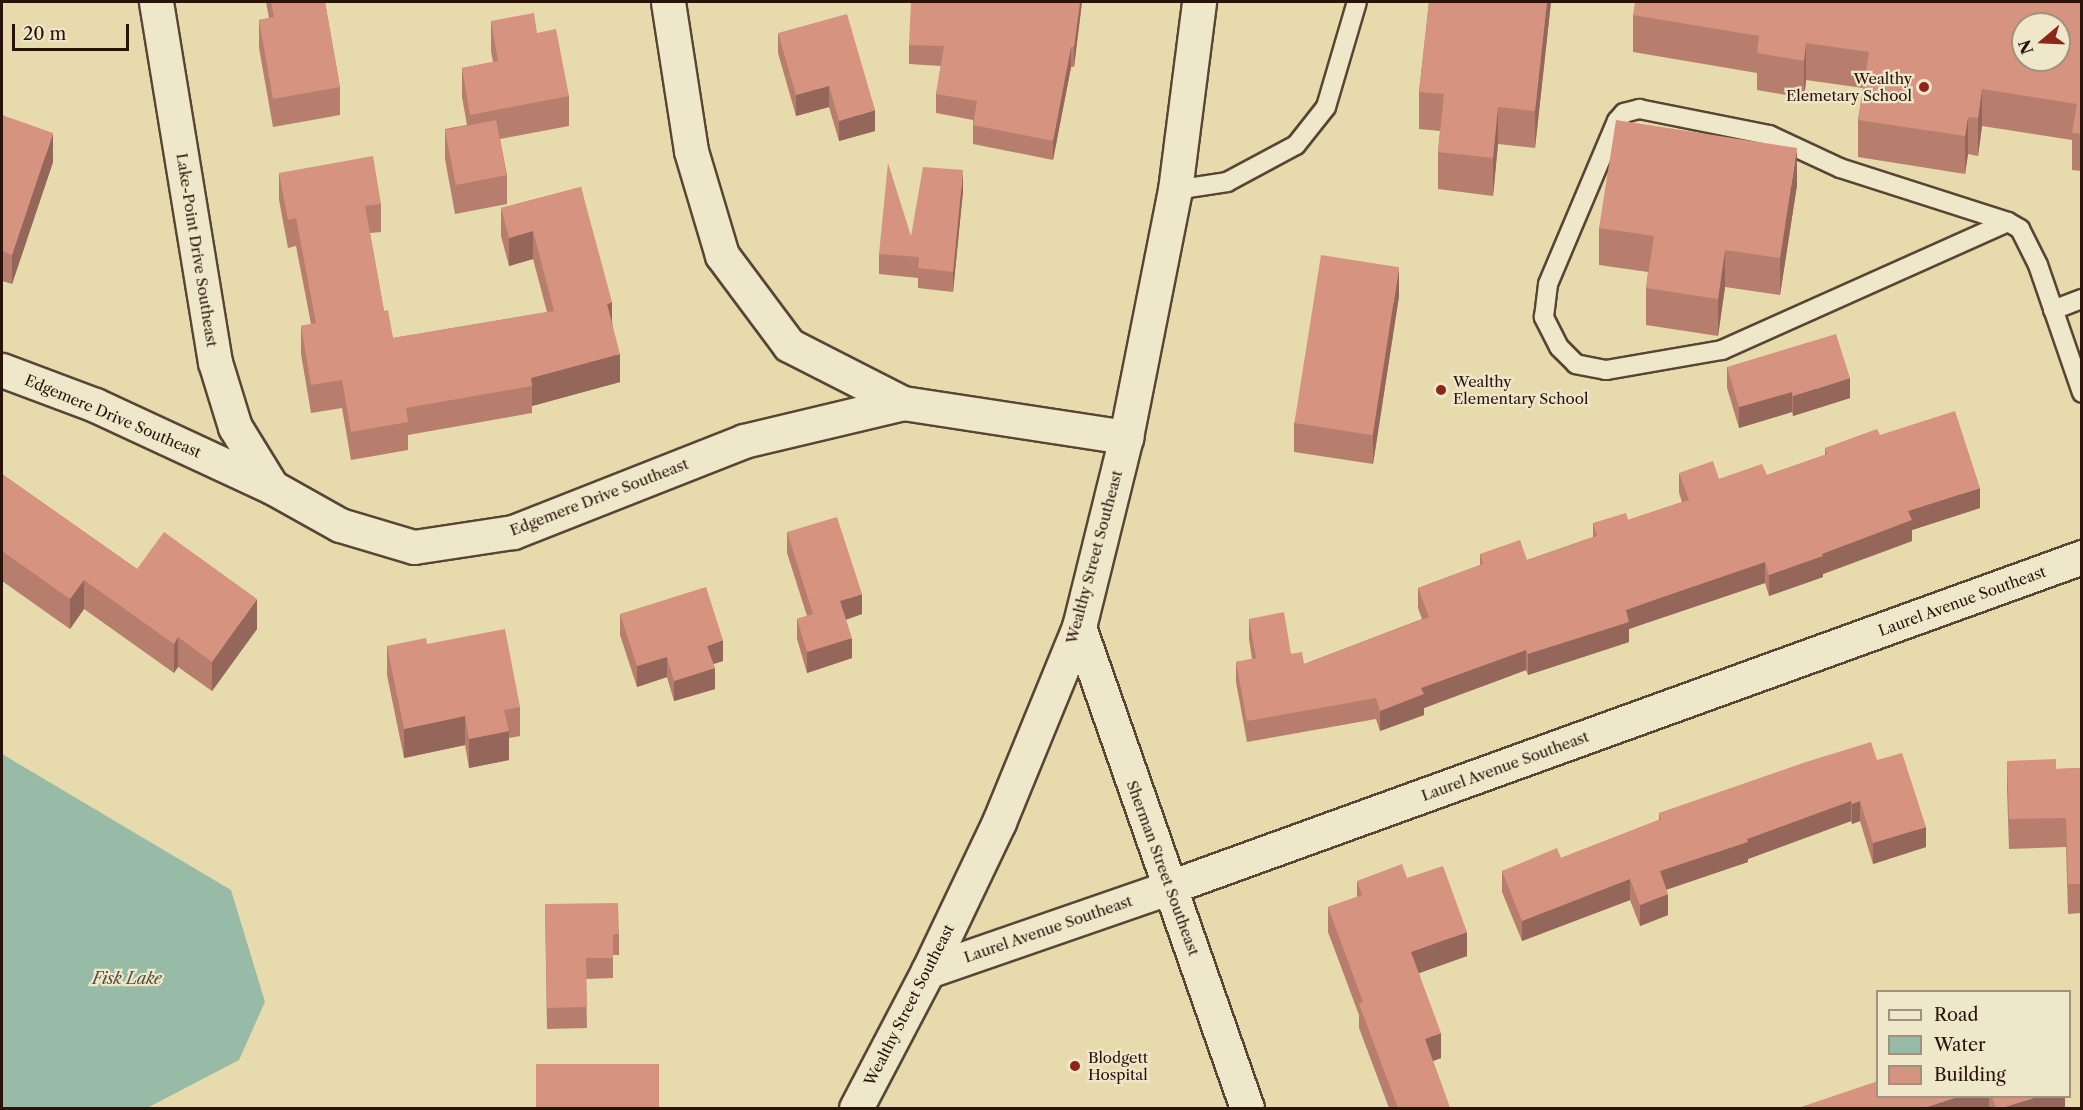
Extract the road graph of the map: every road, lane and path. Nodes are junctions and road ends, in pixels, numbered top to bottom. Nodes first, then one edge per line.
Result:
1 (156, 2) edge
2 (668, 2) edge
3 (1199, 2) edge
4 (1357, 2) edge
5 (1175, 189) junction
6 (2008, 222) junction
7 (2082, 299) edge
8 (2053, 310) junction
9 (2, 370) edge
10 (2082, 393) edge
11 (903, 403) junction
12 (1126, 437) junction
13 (272, 486) junction
14 (2082, 557) edge
15 (1079, 627) junction
16 (1170, 888) junction
17 (928, 971) junction
18 (856, 1108) edge
19 (1247, 1108) edge

1 - 13 street, Lake-Point Drive Southeast
2 - 11 street
3 - 5 street, Wealthy Street Southeast
4 - 5 lane
5 - 12 street, Wealthy Street Southeast
6 - 6 lane
6 - 8 lane
7 - 8 lane
8 - 10 lane
9 - 13 street, Edgemere Drive Southeast
11 - 12 street
11 - 13 street, Edgemere Drive Southeast
12 - 15 street, Wealthy Street Southeast
14 - 16 street, Laurel Avenue Southeast
15 - 16 street, Sherman Street Southeast
15 - 17 street, Wealthy Street Southeast
16 - 17 street, Laurel Avenue Southeast
16 - 19 street, Sherman Street Southeast
17 - 18 street, Wealthy Street Southeast

